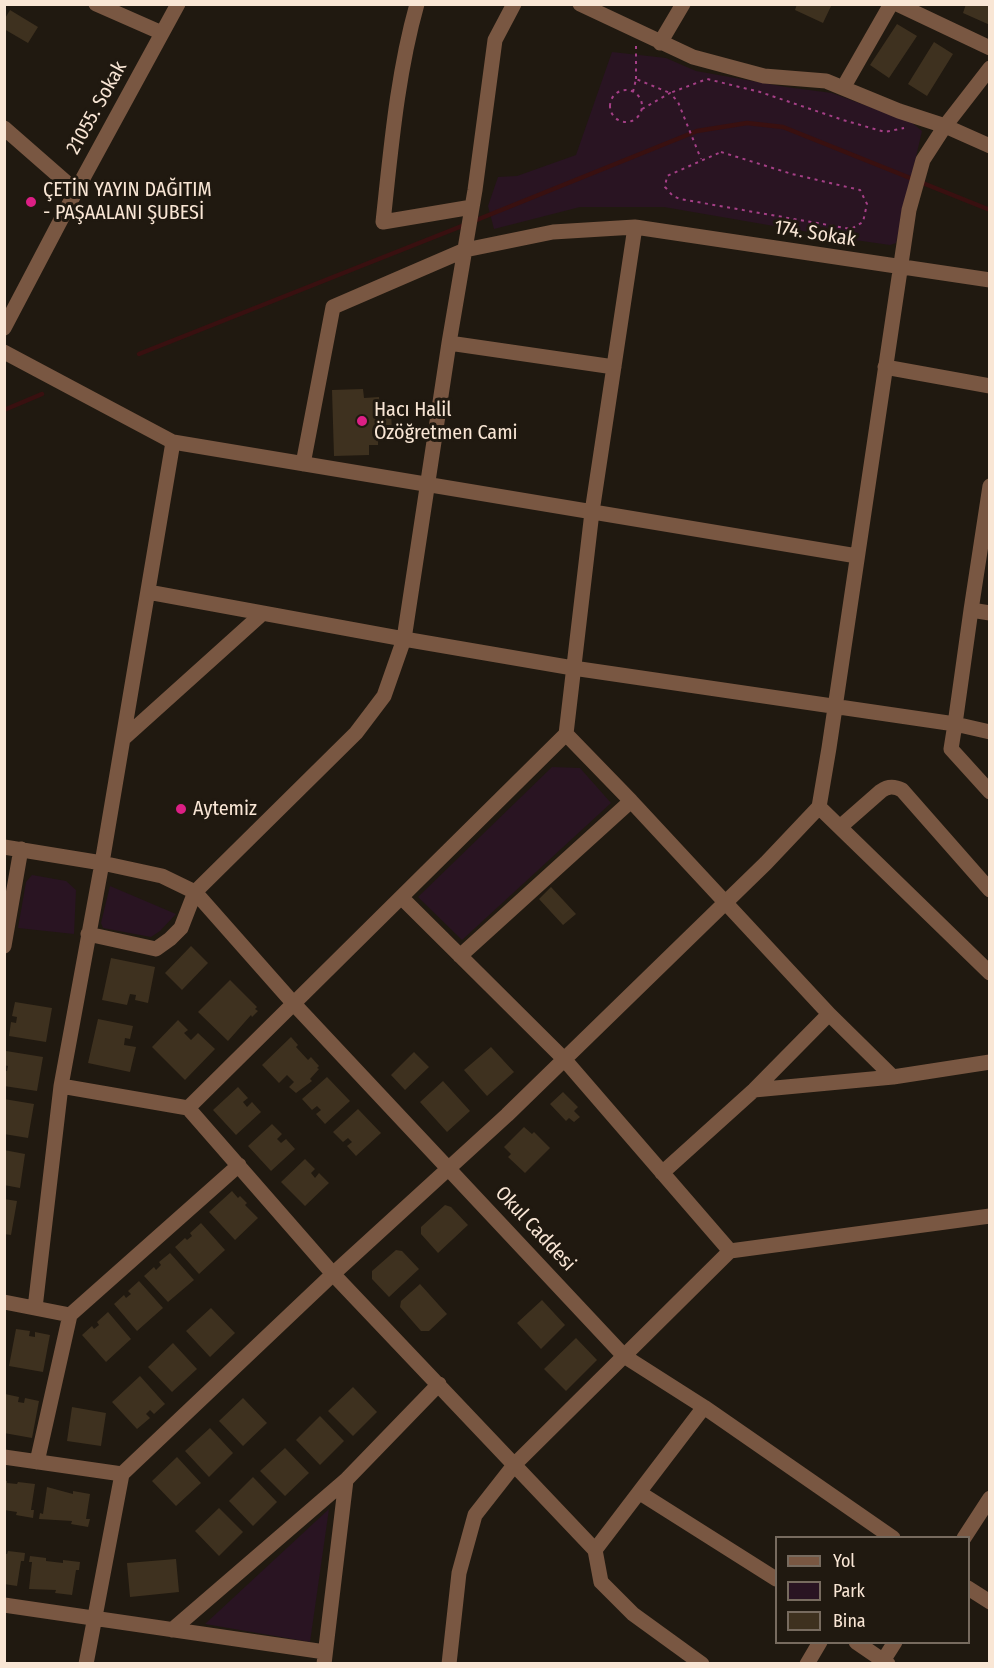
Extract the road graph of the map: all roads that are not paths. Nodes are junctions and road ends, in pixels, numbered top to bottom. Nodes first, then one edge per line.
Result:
1 (96, 4) edge
2 (178, 4) edge
3 (417, 4) edge
4 (514, 4) edge
5 (580, 4) edge
6 (683, 4) edge
7 (891, 4) edge
8 (897, 4) edge
9 (162, 33) junction
10 (660, 43) junction
11 (990, 48) edge
12 (990, 68) edge
13 (843, 88) junction
14 (945, 126) junction
15 (4, 128) edge
16 (990, 146) edge
17 (76, 191) junction
18 (472, 207) junction
19 (635, 227) junction
20 (466, 244) junction
21 (900, 268) junction
22 (990, 280) edge
23 (4, 328) edge
24 (449, 343) junction
25 (4, 352) edge
26 (614, 367) junction
27 (885, 367) junction
28 (990, 386) edge
29 (173, 442) junction
30 (303, 464) junction
31 (427, 485) junction
32 (990, 486) edge
33 (592, 512) junction
34 (857, 556) junction
35 (148, 592) junction
36 (970, 610) junction
37 (263, 613) junction
38 (990, 613) edge
39 (404, 639) junction
40 (573, 668) junction
41 (836, 705) junction
42 (955, 724) junction
43 (990, 732) edge
44 (566, 734) junction
45 (123, 739) junction
46 (990, 792) edge
47 (631, 801) junction
48 (819, 807) junction
49 (840, 828) junction
50 (4, 847) edge
51 (21, 849) junction
52 (102, 863) junction
53 (990, 890) edge
54 (195, 892) junction
55 (402, 898) junction
56 (726, 903) junction
57 (88, 934) junction
58 (4, 946) edge
59 (460, 956) junction
60 (990, 973) edge
61 (294, 1004) junction
62 (830, 1014) junction
63 (564, 1059) junction
64 (990, 1062) edge
65 (893, 1077) junction
66 (61, 1086) junction
67 (754, 1090) junction
68 (188, 1108) junction
69 (239, 1166) junction
70 (449, 1168) junction
71 (662, 1173) junction
72 (990, 1216) edge
73 (730, 1251) junction
74 (333, 1274) junction
75 (4, 1302) edge
76 (35, 1308) junction
77 (70, 1315) junction
78 (624, 1356) junction
79 (439, 1384) junction
80 (704, 1407) junction
81 (4, 1457) edge
82 (37, 1462) junction
83 (515, 1464) junction
84 (122, 1474) junction
85 (346, 1480) junction
86 (640, 1493) junction
87 (990, 1498) edge
88 (889, 1536) edge
89 (965, 1536) edge
90 (595, 1550) junction
91 (775, 1578) edge
92 (970, 1589) edge
93 (990, 1602) edge
94 (4, 1605) edge
95 (93, 1618) junction
96 (172, 1630) junction
97 (819, 1644) edge
98 (859, 1644) edge
99 (894, 1644) edge
100 (324, 1658) edge
101 (884, 1662) edge
102 (86, 1664) edge
103 (449, 1664) edge
104 (702, 1664) edge
105 (807, 1664) edge

1 - 9 street
2 - 9 street, 21055. Sokak
3 - 18 street
4 - 18 street
5 - 10 street
6 - 10 street
7 - 13 street
8 - 11 street
9 - 17 street, 21055. Sokak
10 - 13 street
12 - 14 street
13 - 14 street
14 - 16 street
14 - 21 street
15 - 17 street
17 - 23 street, 21055. Sokak
18 - 20 street
19 - 20 street, 174. Sokak
19 - 21 street, 174. Sokak
19 - 26 street
20 - 24 street
20 - 30 street, 174. Sokak
21 - 22 street, 174. Sokak
21 - 27 street
24 - 26 street
24 - 31 street
25 - 29 street
26 - 33 street
27 - 28 street
27 - 34 street
29 - 30 street
29 - 35 street
30 - 31 street
31 - 33 street
31 - 39 street
32 - 36 street
33 - 34 street
33 - 40 street
34 - 41 street
35 - 37 street
35 - 45 street
36 - 38 street
36 - 42 street
37 - 39 street
37 - 45 street
39 - 40 street
39 - 54 street
40 - 41 street
40 - 44 street
41 - 42 street
41 - 48 street
42 - 43 street
42 - 46 street
44 - 47 street
44 - 55 street
45 - 52 street
47 - 56 street
47 - 59 street
48 - 49 street
48 - 56 street
49 - 53 street
49 - 60 street
50 - 51 street
51 - 52 street
51 - 58 street
52 - 54 street
52 - 57 street
54 - 57 street
54 - 61 street, Okul Caddesi
55 - 59 street
55 - 61 street
56 - 62 street
56 - 63 street
57 - 66 street
59 - 63 street
61 - 68 street
61 - 70 street, Okul Caddesi
62 - 65 street
62 - 67 street
63 - 70 street
63 - 71 street
64 - 65 street
65 - 67 street
66 - 68 street
66 - 76 street
67 - 71 street
68 - 69 street
69 - 74 street
69 - 77 street
70 - 74 street
70 - 78 street, Okul Caddesi
71 - 73 street
72 - 73 street
73 - 78 street
74 - 79 street
74 - 84 street
75 - 76 street
76 - 77 street
77 - 82 street
78 - 80 street, Okul Caddesi
78 - 83 street
79 - 83 street
79 - 85 street
80 - 86 street
80 - 88 street, Okul Caddesi
81 - 82 street
82 - 84 street
83 - 90 street
83 - 103 street
84 - 95 street
85 - 96 street
85 - 100 street
86 - 90 street
86 - 91 street
87 - 89 street
90 - 104 street
92 - 93 street
94 - 95 street
95 - 96 street
95 - 102 street
96 - 100 street
97 - 105 street
98 - 101 street
99 - 101 street

